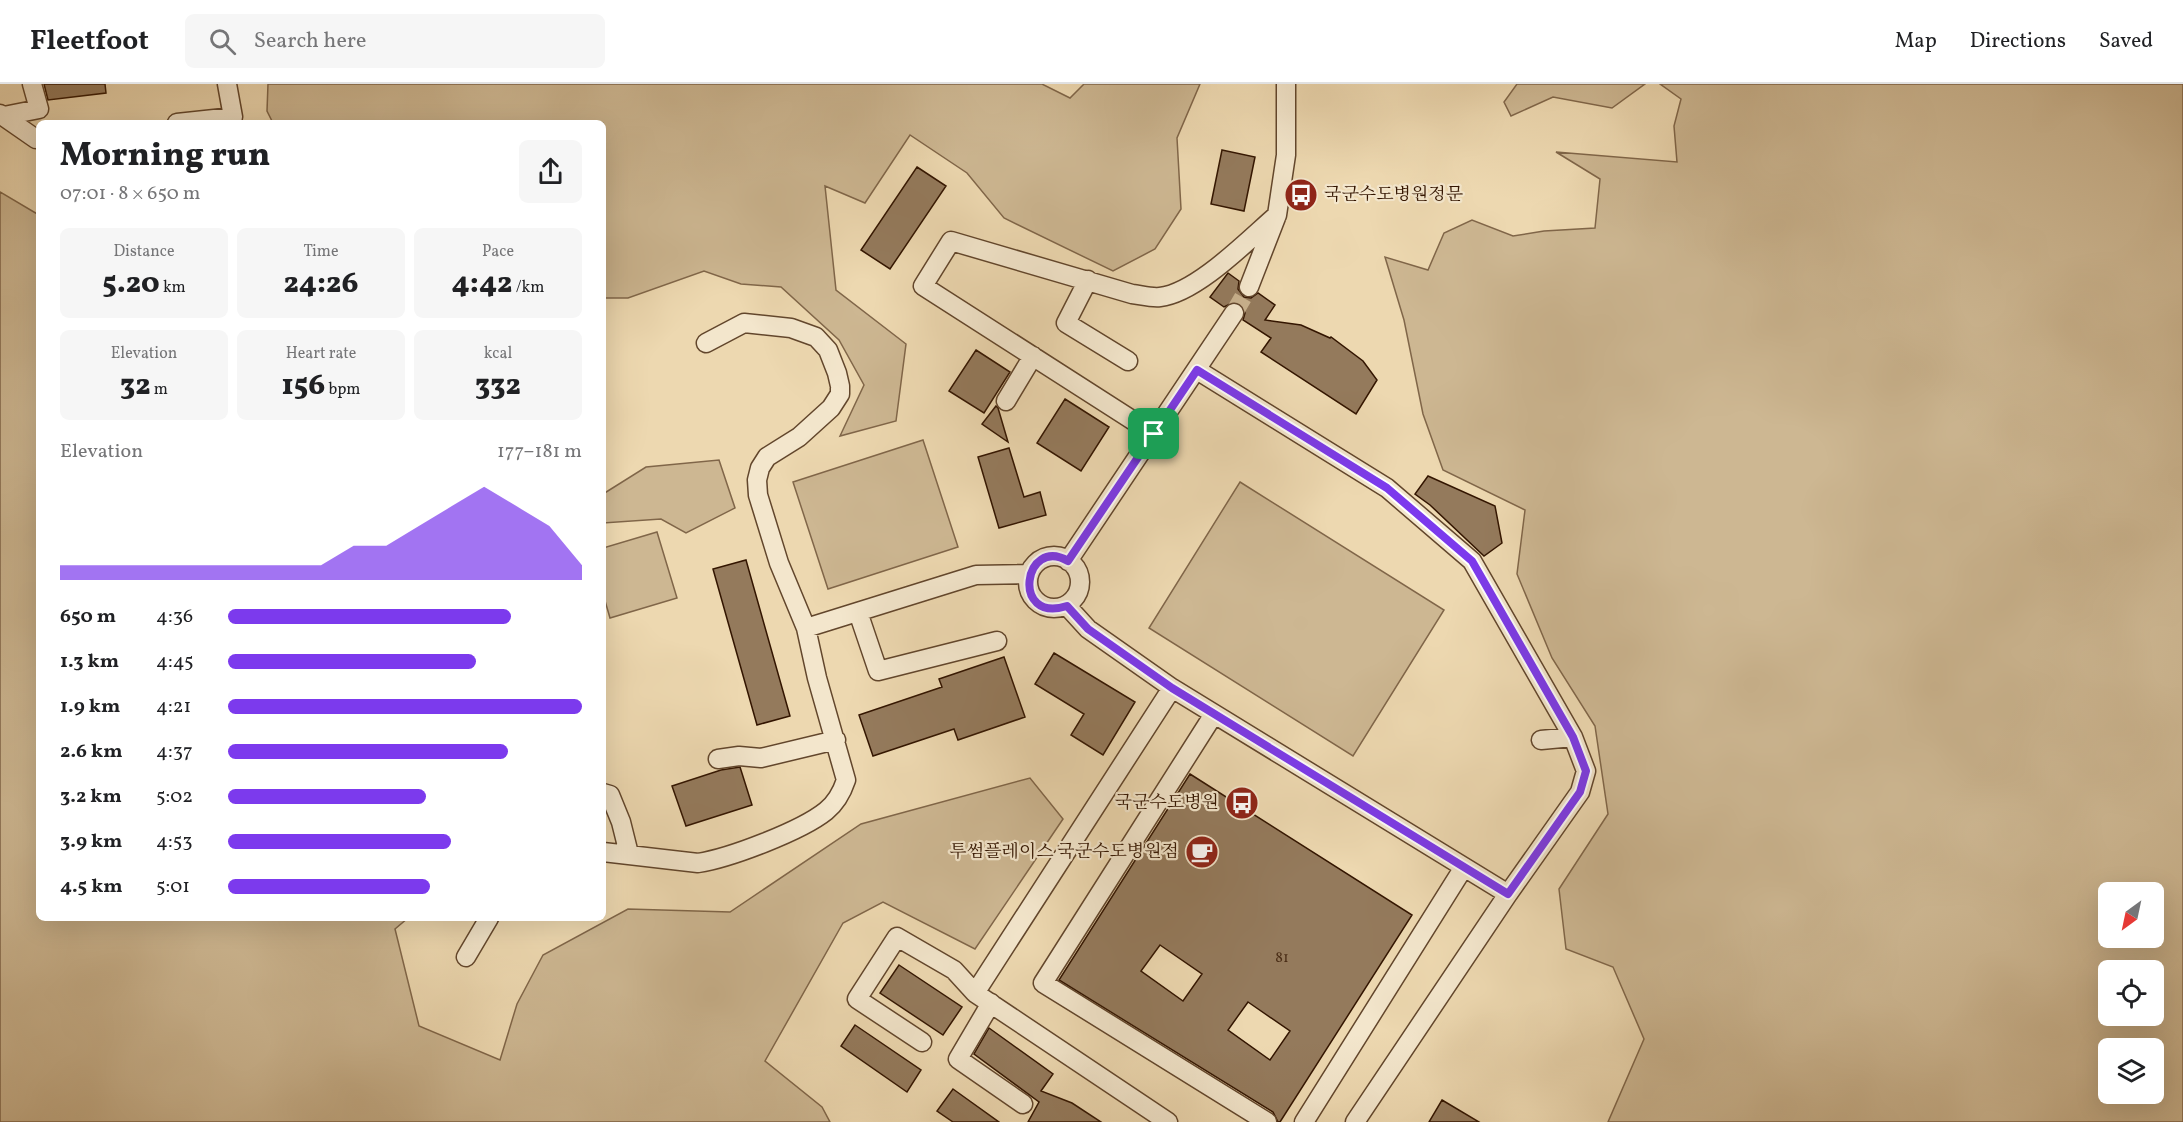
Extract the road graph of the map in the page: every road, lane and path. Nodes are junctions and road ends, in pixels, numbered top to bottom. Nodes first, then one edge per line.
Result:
1 (32, 84) edge
2 (227, 84) edge
3 (1286, 84) edge
4 (2, 115) edge
5 (205, 120) edge
6 (36, 139) edge
7 (1278, 215) junction
8 (1088, 280) junction
9 (1249, 287) tunnel mouth
10 (1234, 313) tunnel mouth
11 (706, 344) dead end
12 (1033, 356) junction
13 (1128, 361) dead end
14 (1197, 370) junction
15 (1006, 401) dead end
16 (1154, 434) junction
17 (1068, 561) junction
18 (1029, 574) junction
19 (1067, 606) junction
20 (858, 612) junction
21 (806, 628) junction
22 (997, 641) dead end
23 (1172, 688) junction
24 (1214, 714) junction
25 (1573, 737) junction
26 (836, 740) junction
27 (1541, 740) dead end
28 (718, 759) dead end
29 (606, 794) edge
30 (606, 852) edge
31 (629, 854) junction
32 (1464, 867) junction
33 (1508, 894) junction
34 (487, 921) edge
35 (466, 957) dead end
36 (975, 993) junction
37 (991, 1003) junction
38 (922, 1042) dead end
39 (1023, 1104) dead end
40 (1168, 1122) edge
41 (1267, 1122) edge
42 (1304, 1122) edge
43 (1356, 1122) edge

1 - 4 street
2 - 5 street
3 - 7 street
4 - 6 street
7 - 8 street
7 - 9 street
8 - 12 street
8 - 13 street
10 - 14 street
11 - 21 street
12 - 15 street
12 - 16 street
14 - 16 street
14 - 25 street
16 - 17 street
17 - 18 street
17 - 19 street
18 - 19 street
18 - 20 street
19 - 23 street
20 - 21 street
20 - 22 street
21 - 26 street
23 - 24 street
23 - 36 street
24 - 32 street
24 - 41 street
25 - 27 street
25 - 33 street
26 - 28 street
26 - 31 street
29 - 31 street
30 - 31 street
32 - 33 street
32 - 42 street
33 - 43 street
34 - 35 street
36 - 37 street
36 - 38 street
37 - 39 street
37 - 40 street

